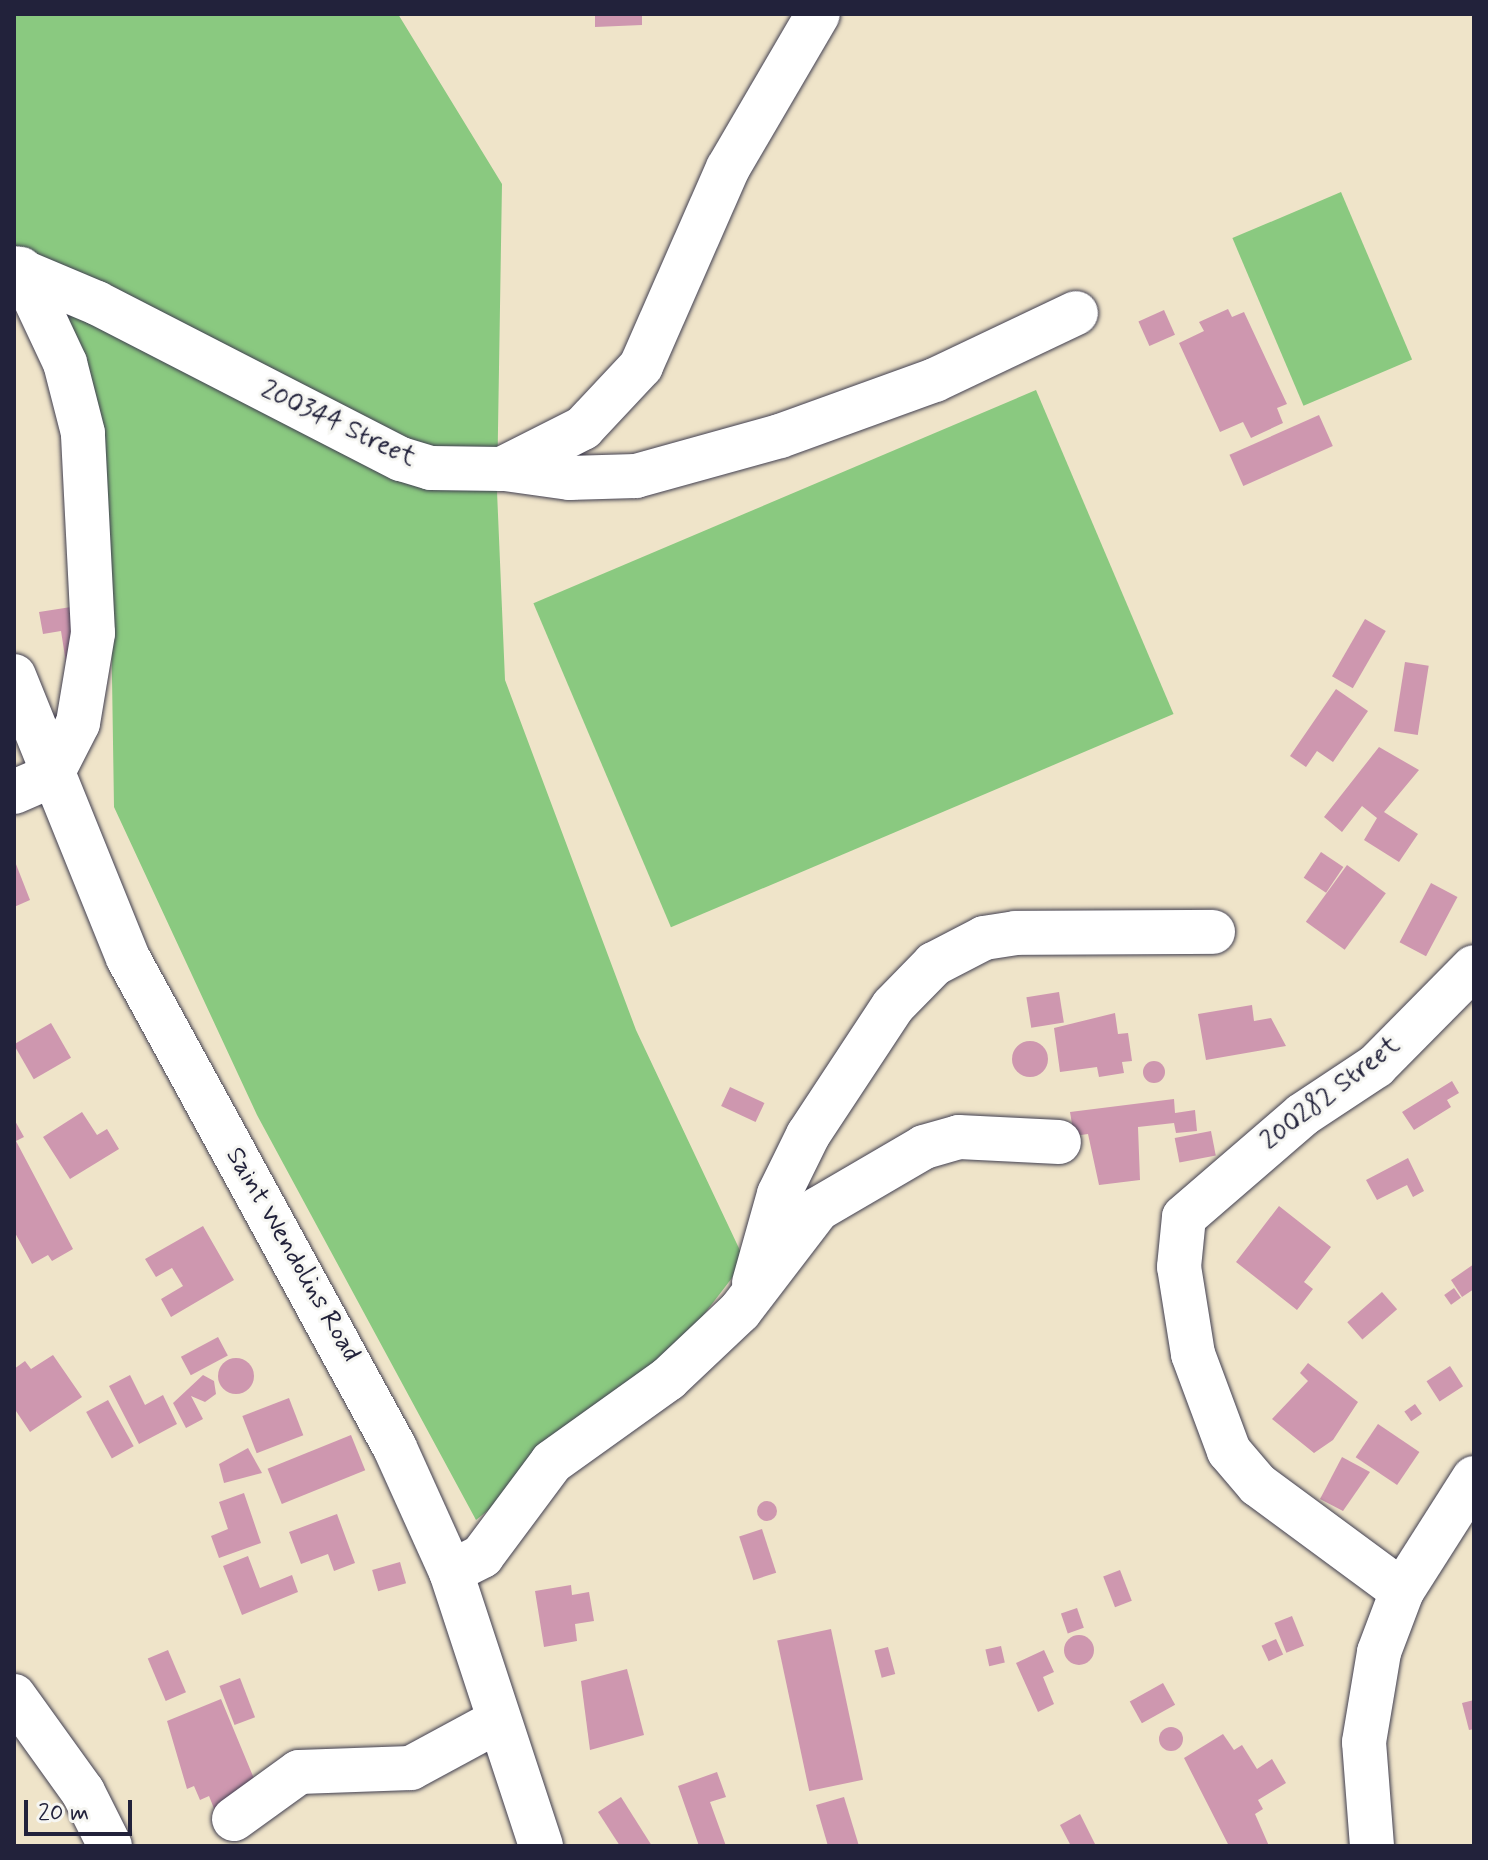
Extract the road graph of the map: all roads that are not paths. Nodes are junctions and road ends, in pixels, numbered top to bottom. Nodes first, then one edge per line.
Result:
1 (818, 14) edge
2 (17, 268) edge
3 (1076, 313) dead end
4 (502, 469) junction
5 (14, 676) edge
6 (33, 784) edge
7 (1213, 932) dead end
8 (1474, 967) edge
9 (1059, 1142) dead end
10 (750, 1299) junction
11 (1474, 1478) edge
12 (451, 1572) junction
13 (1402, 1591) junction
14 (14, 1696) edge
15 (498, 1721) junction
16 (234, 1819) dead end
17 (110, 1846) edge
18 (541, 1846) edge
19 (1372, 1846) edge

1 - 4 street, 200344 Street
2 - 4 street, 200344 Street
2 - 6 street
3 - 4 street
5 - 6 street, Saint Wendolins Road
6 - 12 street, Saint Wendolins Road
7 - 10 street
8 - 13 street, 200282 Street
9 - 10 street
10 - 12 street
11 - 13 street
12 - 15 street, Saint Wendolins Road
13 - 19 street
14 - 17 street
15 - 16 street
15 - 18 street, Saint Wendolins Road

